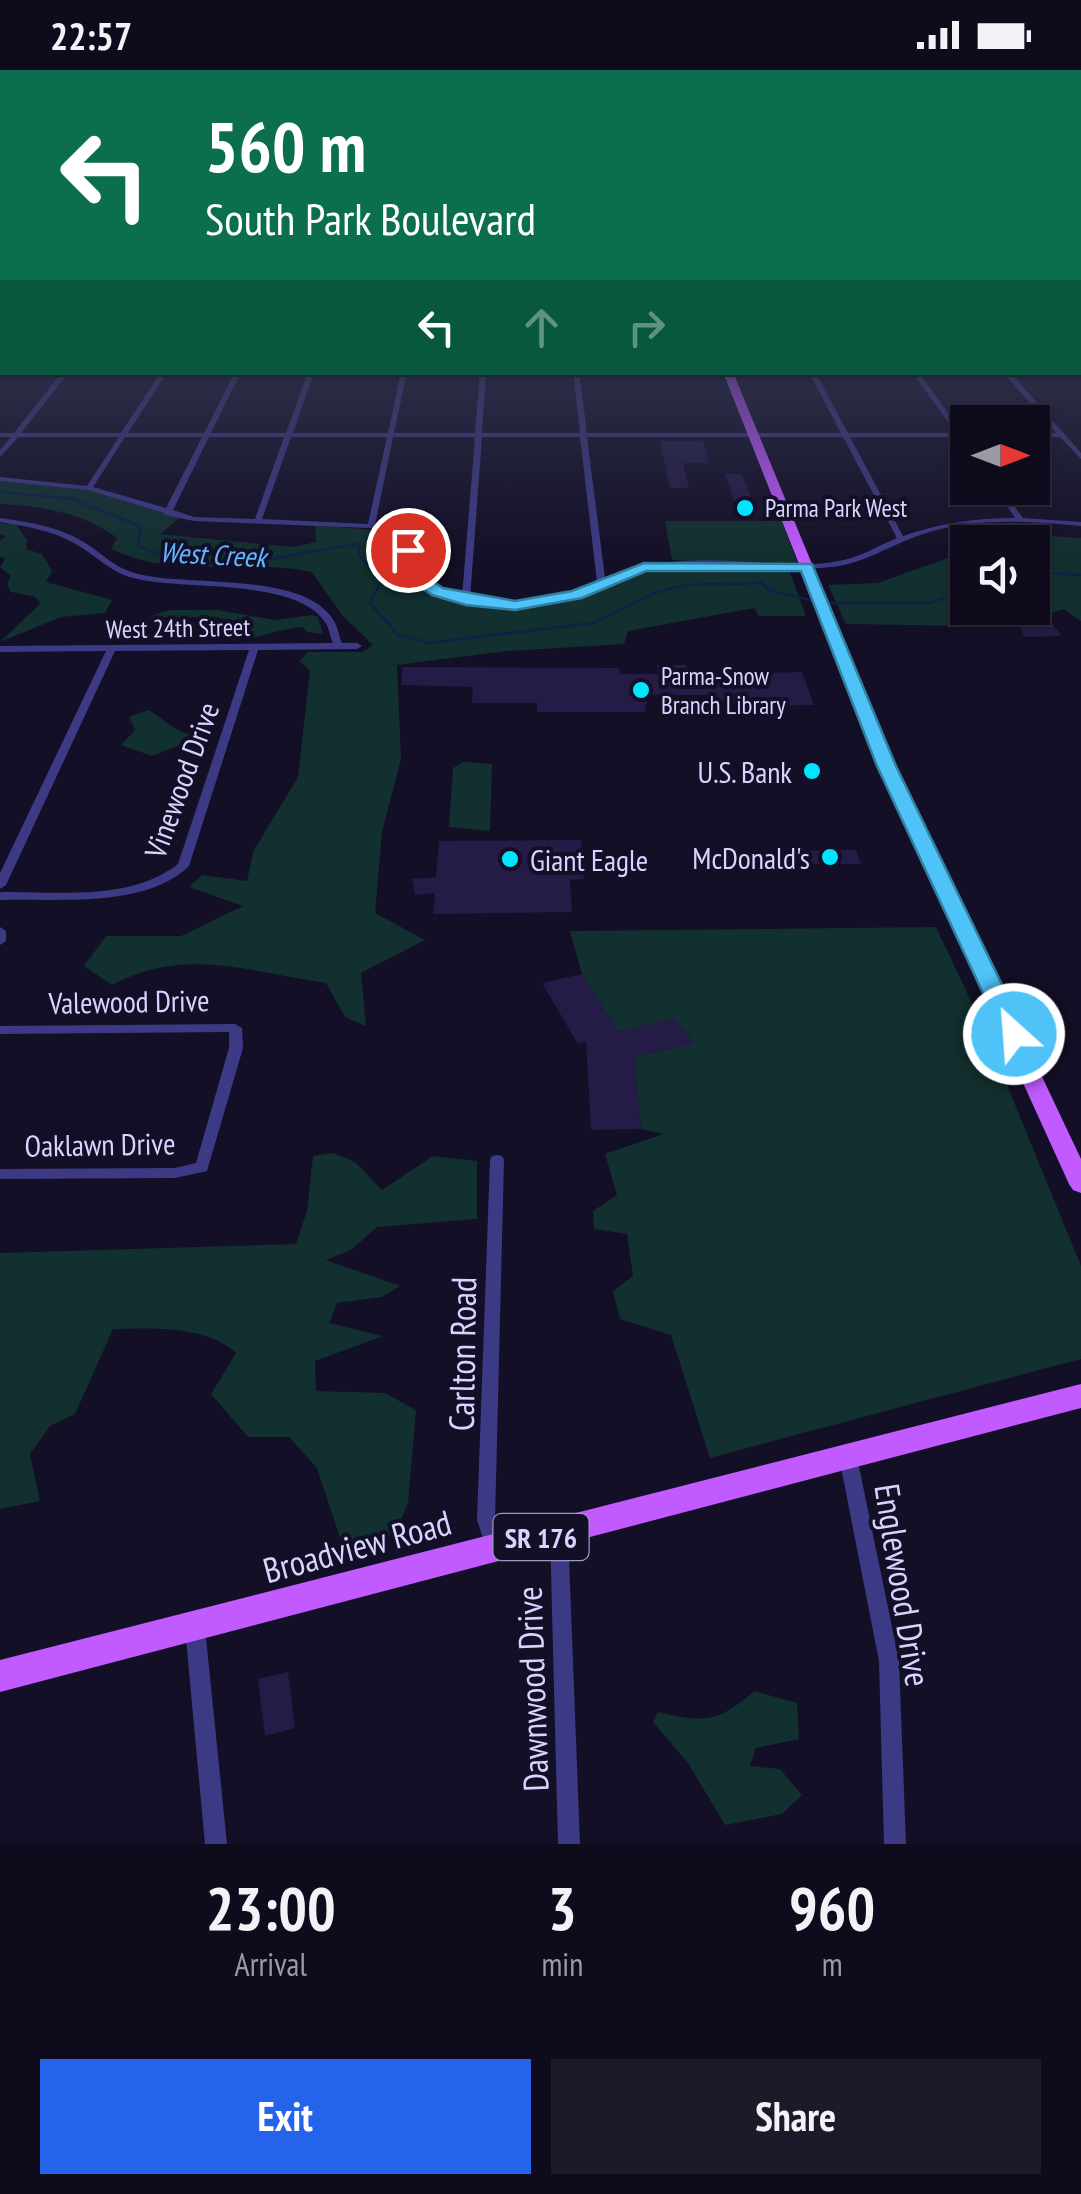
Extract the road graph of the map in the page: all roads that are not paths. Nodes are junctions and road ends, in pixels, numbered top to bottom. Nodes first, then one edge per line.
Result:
1 (47, 396) edge
2 (148, 396) edge
3 (226, 396) edge
4 (302, 396) edge
5 (399, 396) edge
6 (482, 396) edge
7 (581, 396) edge
8 (737, 396) edge
9 (825, 396) edge
10 (934, 396) edge
11 (1027, 396) edge
12 (950, 417) edge
13 (0, 435) edge
14 (16, 435) junction
15 (392, 435) junction
16 (480, 435) junction
17 (588, 435) junction
18 (752, 435) junction
19 (846, 435) junction
20 (950, 435) edge
21 (1050, 435) edge
22 (1061, 435) junction
23 (122, 436) junction
24 (207, 436) junction
25 (288, 436) junction
26 (0, 455) edge
27 (1081, 457) edge
28 (0, 479) edge
29 (88, 488) junction
30 (1010, 505) edge
31 (168, 513) junction
32 (1019, 518) junction
33 (0, 520) edge
34 (258, 521) junction
35 (1081, 524) edge
36 (371, 526) junction
37 (901, 539) junction
38 (810, 574) junction
39 (601, 581) junction
40 (466, 600) junction
41 (338, 646) junction
42 (356, 646) dead end
43 (254, 647) junction
44 (112, 648) junction
45 (0, 649) edge
46 (0, 885) edge
47 (0, 896) edge
48 (0, 931) edge
49 (0, 941) edge
50 (0, 1030) edge
51 (496, 1160) dead end
52 (202, 1168) joint
53 (0, 1174) edge
54 (1081, 1184) edge
55 (1081, 1396) edge
56 (848, 1457) junction
57 (559, 1532) junction
58 (495, 1548) junction
59 (195, 1626) junction
60 (0, 1676) edge
61 (216, 1844) edge
62 (569, 1844) edge
63 (895, 1844) edge

1 - 14 street
2 - 23 street
3 - 24 street
4 - 25 street
5 - 15 street
6 - 16 street
7 - 17 street
8 - 18 main road
9 - 19 street
10 - 12 street
11 - 22 street
13 - 14 street
14 - 23 street
14 - 26 street
15 - 16 street
15 - 25 street
15 - 36 street
16 - 17 street
16 - 40 street
17 - 18 street
17 - 39 street
18 - 19 street
18 - 38 main road
19 - 20 street
19 - 37 street
21 - 22 street
22 - 27 street
23 - 24 street
23 - 29 street
24 - 25 street
24 - 31 street
25 - 34 street
28 - 29 street
29 - 31 street
30 - 32 street
31 - 34 street
32 - 35 street
32 - 37 street
33 - 41 street
34 - 36 street
36 - 40 street
37 - 38 street
38 - 39 street
38 - 54 main road
39 - 40 street
41 - 42 street, West 24th Street
41 - 43 street, West 24th Street
43 - 44 street, West 24th Street
43 - 47 street, Vinewood Drive
44 - 45 street, West 24th Street
44 - 46 street
48 - 49 street
50 - 52 street, Valewood Drive
51 - 58 street, Carlton Road
52 - 53 street, Oaklawn Drive
55 - 56 main road, Broadview Road / SR 176
56 - 57 main road, Broadview Road / SR 176
56 - 63 street, Englewood Drive
57 - 58 main road, Broadview Road / SR 176
57 - 62 street, Dawnwood Drive
58 - 59 main road, Broadview Road / SR 176
59 - 60 main road, Broadview Road / SR 176
59 - 61 street

